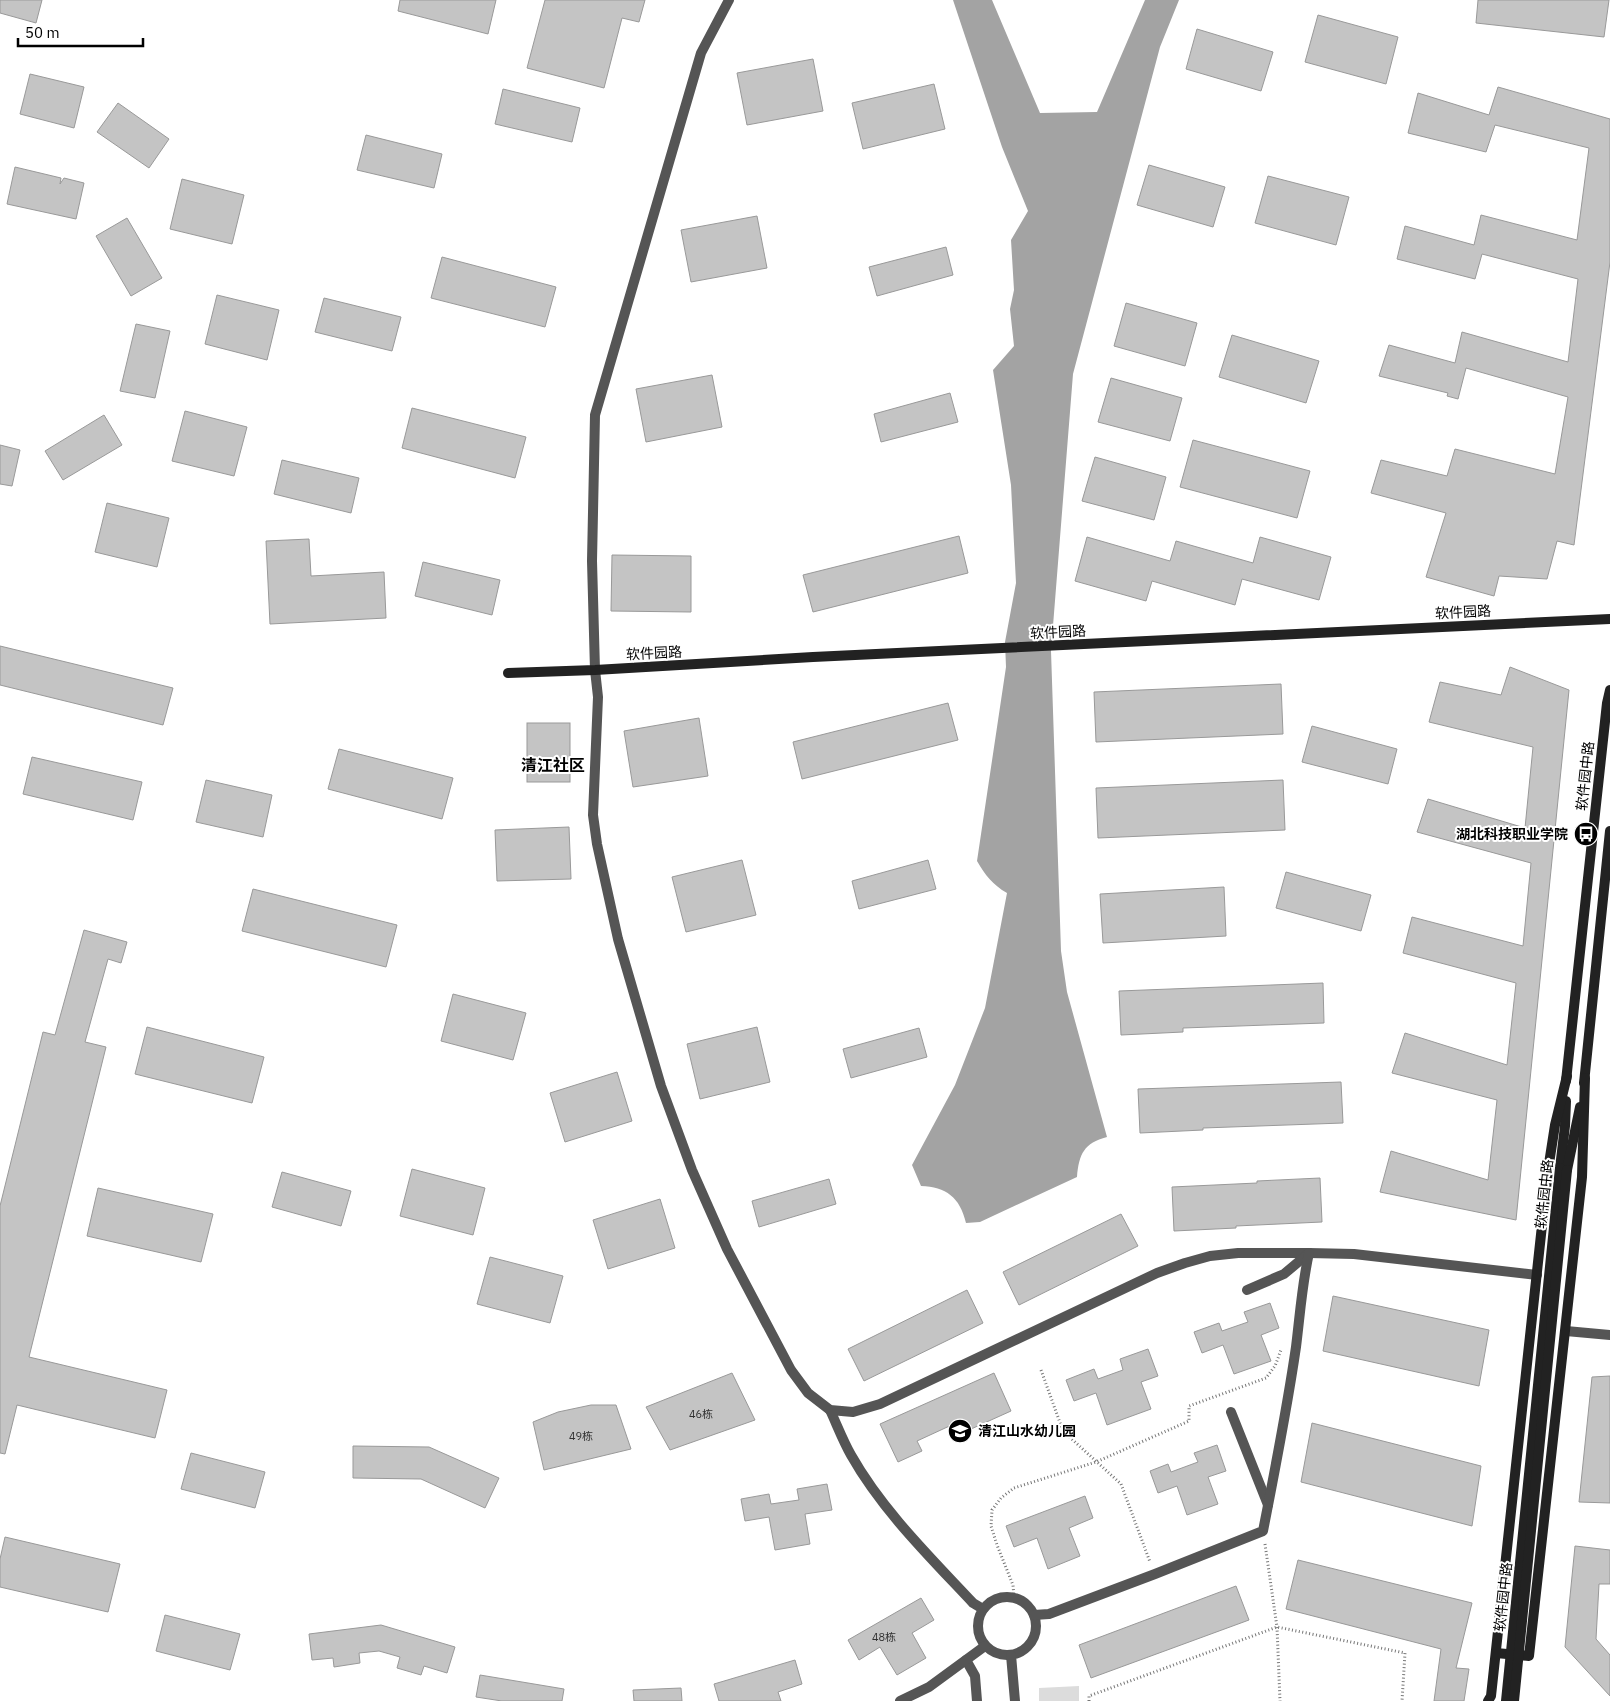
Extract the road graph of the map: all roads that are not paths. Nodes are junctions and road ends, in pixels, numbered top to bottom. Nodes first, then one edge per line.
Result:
1 (729, 0) edge
2 (1610, 619) edge
3 (595, 670) junction
4 (508, 673) dead end
5 (1610, 690) edge
6 (1610, 830) edge
7 (1566, 1076) junction
8 (1585, 1078) junction
9 (1564, 1169) junction
10 (1309, 1253) junction
11 (1536, 1275) junction
12 (1247, 1290) dead end
13 (1566, 1331) junction
14 (1610, 1335) edge
15 (1523, 1397) junction
16 (1558, 1402) junction
17 (830, 1410) junction
18 (1231, 1412) dead end
19 (1268, 1505) junction
20 (982, 1609) junction
21 (1034, 1615) junction
22 (985, 1646) junction
23 (1496, 1653) junction
24 (1011, 1655) junction
25 (966, 1660) junction
26 (900, 1701) edge
27 (977, 1701) edge
28 (1015, 1701) edge
29 (1488, 1701) edge
30 (1506, 1701) edge
31 (1514, 1701) edge

1 - 3 street
2 - 3 main road, 软件园路
3 - 4 main road, 软件园路
3 - 17 street
5 - 7 main road, 软件园中路
6 - 8 main road, 软件园中路
7 - 9 main road, 软件园中路
7 - 11 main road
8 - 9 main road, 软件园中路
8 - 13 main road
9 - 30 main road, 软件园中路, bridge
9 - 31 main road, 软件园中路, bridge
10 - 11 street
10 - 12 street
10 - 17 street
10 - 19 street
11 - 15 main road
13 - 14 street
13 - 16 main road
15 - 16 main road
15 - 23 main road
16 - 23 main road
17 - 20 street
18 - 19 street
19 - 21 street
20 - 21 street
20 - 22 street
21 - 24 street
22 - 24 street
22 - 25 street
23 - 29 main road
24 - 28 street
25 - 26 street
25 - 27 street

